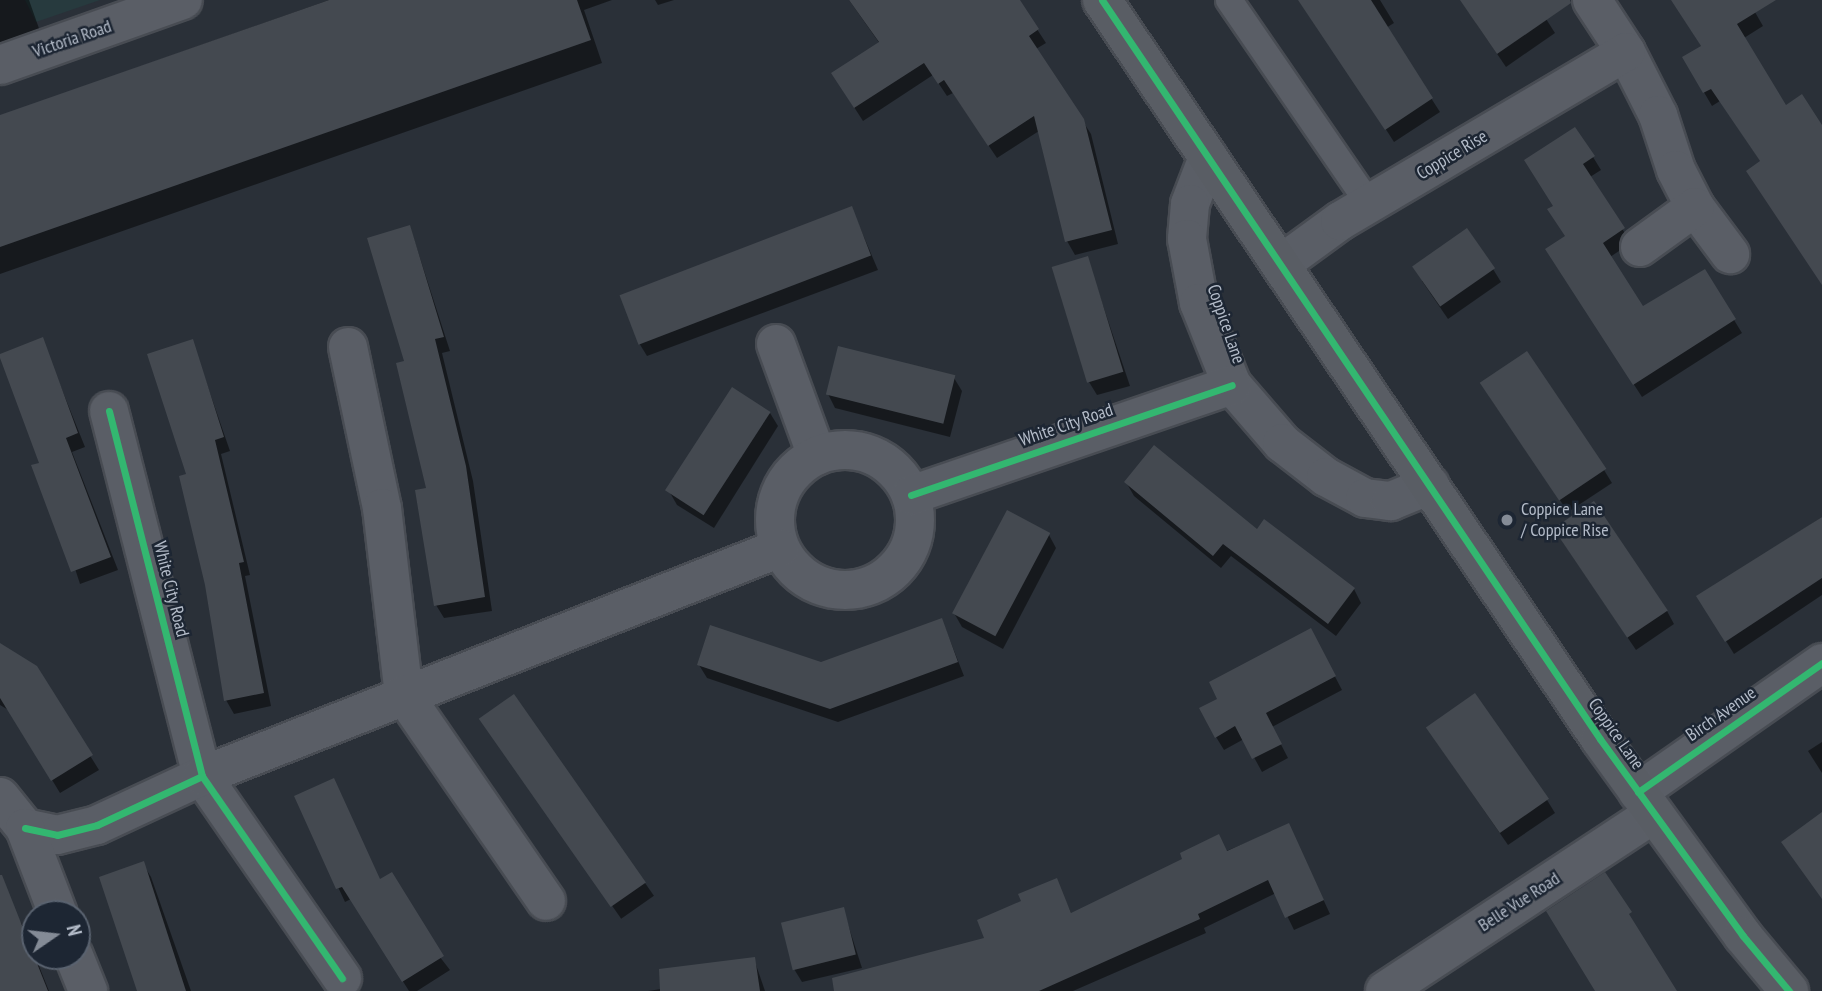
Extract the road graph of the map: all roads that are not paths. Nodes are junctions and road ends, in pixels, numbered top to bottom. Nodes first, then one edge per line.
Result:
1 (183, 0) edge
2 (1102, 0) edge
3 (1229, 0) edge
4 (1592, 0) edge
5 (1626, 52) junction
6 (0, 65) edge
7 (1208, 157) junction
8 (1369, 204) junction
9 (1695, 207) junction
10 (1640, 247) dead end
11 (1730, 254) dead end
12 (1281, 264) junction
13 (776, 344) dead end
14 (348, 347) dead end
15 (1232, 385) junction
16 (109, 411) dead end
17 (817, 456) junction
18 (1430, 485) junction
19 (911, 495) junction
20 (780, 548) junction
21 (1822, 663) edge
22 (404, 695) junction
23 (202, 776) junction
24 (0, 797) edge
25 (1645, 803) junction
26 (26, 828) junction
27 (53, 900) edge
28 (546, 901) dead end
29 (80, 970) edge
30 (342, 978) dead end
31 (88, 991) edge
32 (1385, 991) edge
33 (1790, 991) edge

1 - 6 street, Victoria Road
2 - 7 street, Coppice Lane
3 - 8 lane
4 - 5 street
5 - 8 street, Coppice Rise
5 - 9 street
7 - 12 street, Coppice Lane
7 - 15 street, Coppice Lane
8 - 12 street, Coppice Rise
9 - 10 street
9 - 11 street
12 - 18 street, Coppice Lane
13 - 17 street
14 - 22 street
15 - 18 street, Coppice Lane
15 - 19 street, White City Road
16 - 23 street, White City Road
17 - 19 street
17 - 20 street
18 - 25 street, Coppice Lane
19 - 20 street
20 - 22 street
21 - 25 street, Birch Avenue
22 - 23 street
22 - 28 street
23 - 26 street
23 - 30 street, White City Road
24 - 26 street
25 - 32 street, Belle Vue Road
25 - 33 street, Coppice Lane
26 - 27 street
29 - 31 street

